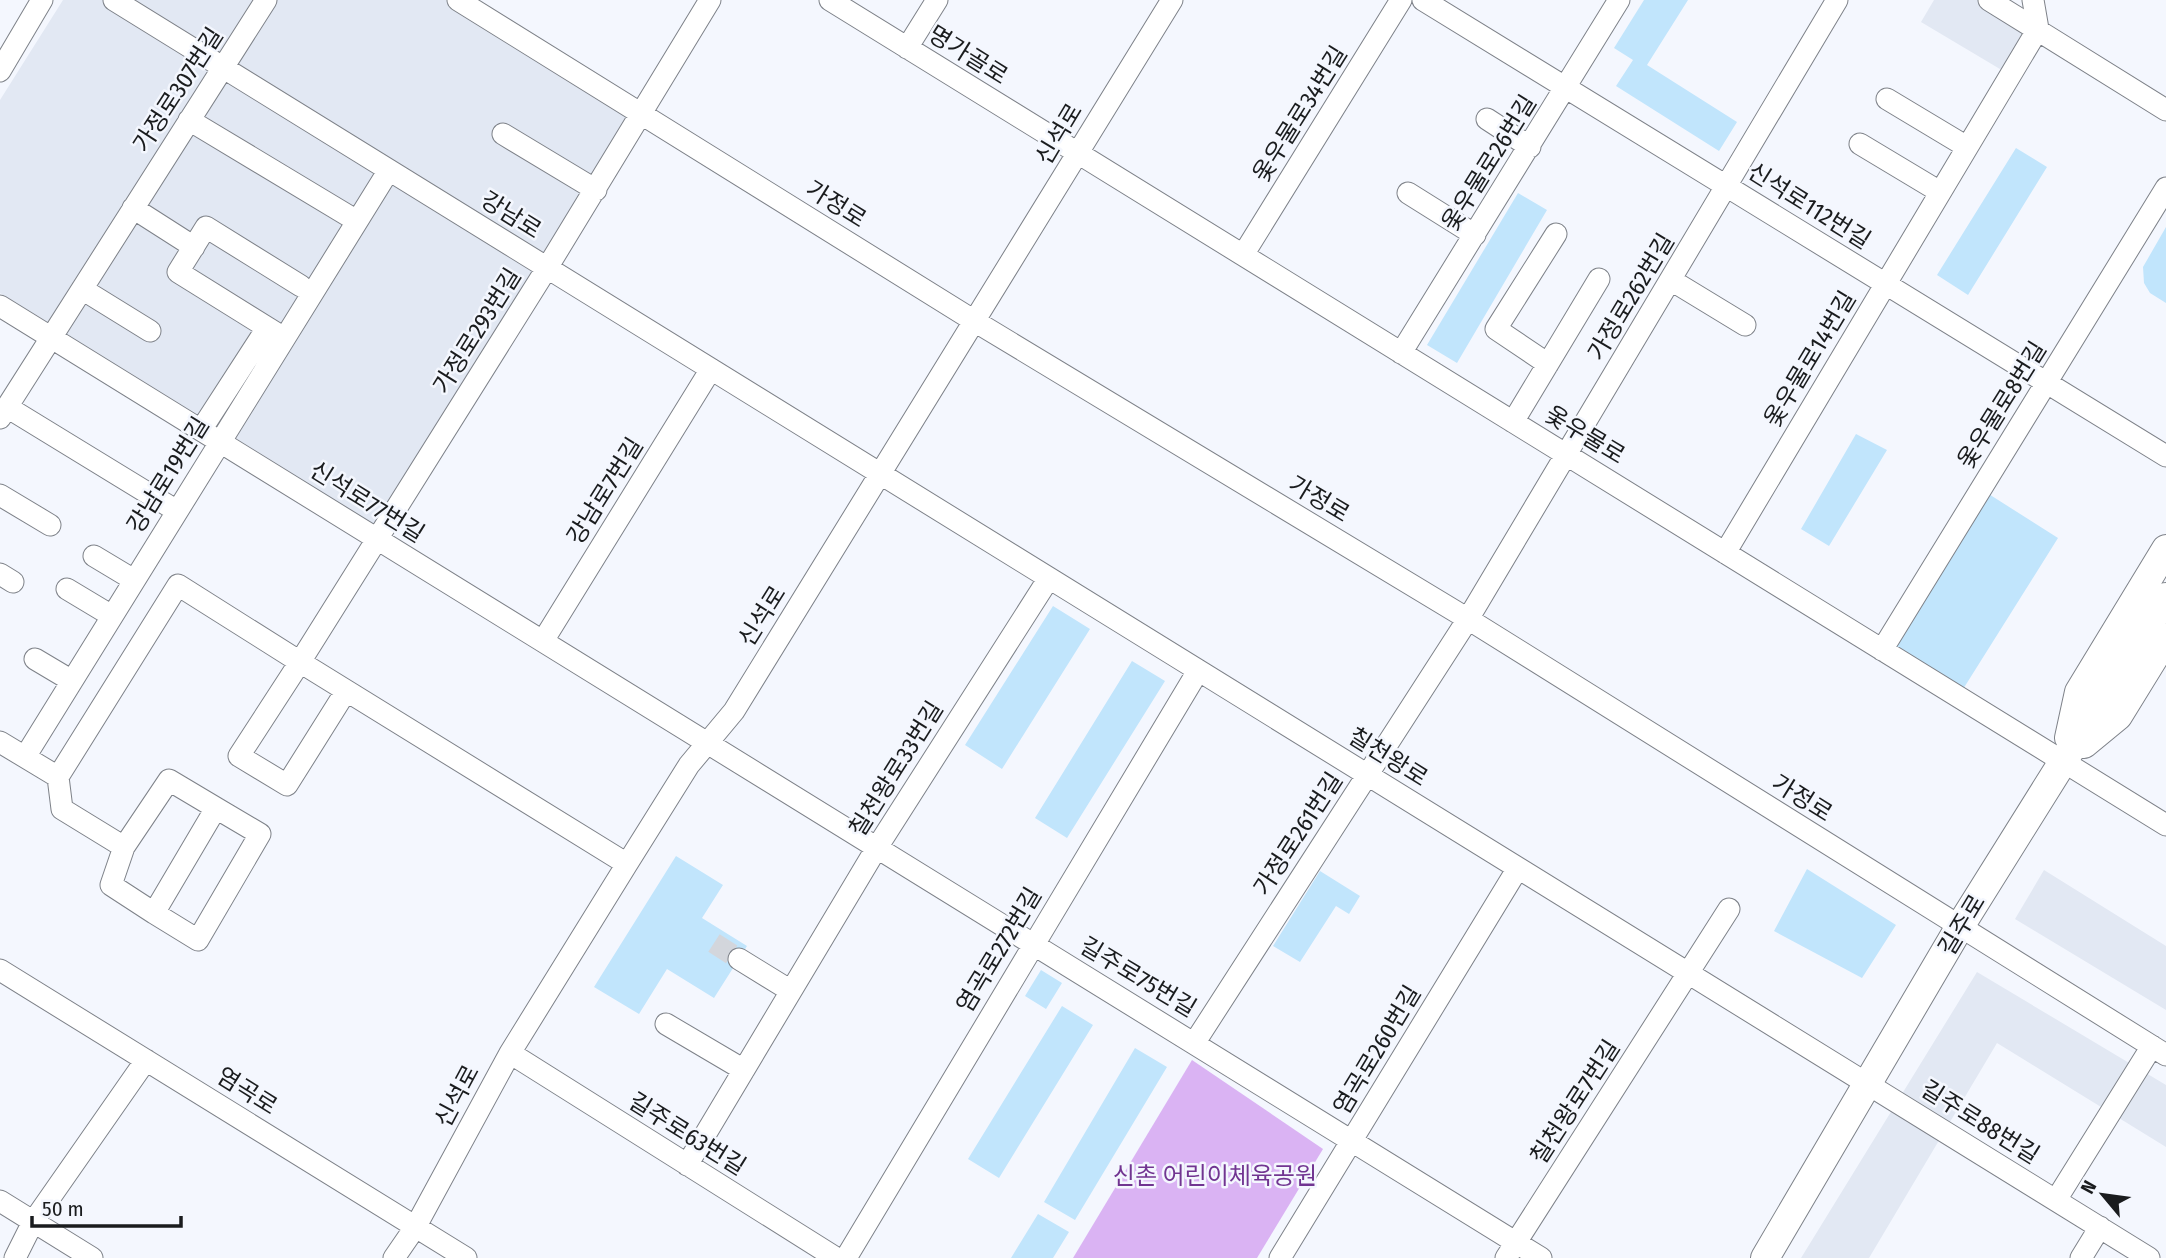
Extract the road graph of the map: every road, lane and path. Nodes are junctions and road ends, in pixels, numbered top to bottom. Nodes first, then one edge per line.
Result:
1 (42, 0) edge
2 (114, 0) edge
3 (267, 0) edge
4 (458, 0) edge
5 (710, 0) edge
6 (830, 0) edge
7 (937, 0) edge
8 (1172, 0) edge
9 (1401, 0) edge
10 (1423, 0) edge
11 (1619, 0) edge
12 (1837, 0) edge
13 (1989, 0) edge
14 (2034, 0) edge
15 (2038, 29) junction
16 (907, 48) junction
17 (223, 67) junction
18 (0, 71) edge
19 (1566, 88) junction
20 (1887, 99) dead end
21 (2166, 110) edge
22 (642, 114) junction
23 (1487, 118) dead end
24 (190, 120) junction
25 (503, 134) dead end
26 (1860, 144) dead end
27 (1530, 147) junction
28 (1967, 148) junction
29 (1078, 153) junction
30 (389, 170) junction
31 (1727, 186) junction
32 (2166, 188) edge
33 (596, 190) junction
34 (1940, 191) junction
35 (1408, 193) dead end
36 (133, 208) junction
37 (357, 221) junction
38 (1556, 234) dead end
39 (1475, 235) junction
40 (194, 247) junction
41 (1243, 255) junction
42 (547, 268) junction
43 (1599, 279) dead end
44 (1671, 280) junction
45 (1885, 284) junction
46 (301, 286) dead end
47 (82, 289) junction
48 (0, 306) edge
49 (976, 322) junction
50 (1745, 325) dead end
51 (150, 331) dead end
52 (275, 333) junction
53 (51, 337) junction
54 (1401, 353) junction
55 (1548, 364) junction
56 (711, 369) junction
57 (2046, 384) junction
58 (3, 413) edge
59 (1513, 422) junction
60 (201, 430) junction
61 (220, 442) junction
62 (1568, 454) junction
63 (2166, 456) edge
64 (880, 474) junction
65 (0, 495) edge
66 (177, 511) junction
67 (50, 525) dead end
68 (379, 540) junction
69 (2166, 549) edge
70 (1725, 553) junction
71 (94, 556) dead end
72 (1049, 578) junction
73 (134, 580) junction
74 (67, 589) dead end
75 (2166, 597) edge
76 (112, 616) junction
77 (1468, 619) junction
78 (2166, 639) edge
79 (542, 641) junction
80 (1882, 649) junction
81 (36, 659) dead end
82 (300, 662) junction
83 (1198, 671) junction
84 (72, 681) junction
85 (346, 691) junction
86 (0, 741) edge
87 (706, 742) junction
88 (25, 757) junction
89 (2064, 762) junction
90 (1368, 775) junction
91 (58, 777) junction
92 (216, 808) junction
93 (2166, 825) edge
94 (124, 846) junction
95 (876, 849) junction
96 (627, 864) junction
97 (1518, 868) junction
98 (1729, 909) dead end
99 (154, 913) junction
100 (1959, 928) junction
101 (1033, 944) junction
102 (739, 959) tunnel mouth
103 (0, 970) edge
104 (1689, 974) junction
105 (791, 991) junction
106 (666, 1024) dead end
107 (1195, 1042) junction
108 (2159, 1050) edge
109 (510, 1053) junction
110 (146, 1059) junction
111 (744, 1070) junction
112 (1869, 1084) junction
113 (1352, 1141) junction
114 (687, 1165) junction
115 (2056, 1200) junction
116 (0, 1201) edge
117 (33, 1222) junction
118 (416, 1227) junction
119 (2100, 1227) junction
120 (1511, 1250) edge
121 (15, 1258) edge
122 (92, 1258) edge
123 (394, 1258) edge
124 (467, 1258) edge
125 (836, 1258) edge
126 (845, 1258) edge
127 (1280, 1258) edge
128 (1541, 1258) edge
129 (1765, 1258) edge
130 (2081, 1258) edge
131 (2149, 1258) edge

1 - 18 street
2 - 17 street, 강남로
3 - 17 street, 가정로307번길
4 - 22 street, 가정로
5 - 22 street, 가정로293번길
6 - 16 street, 명가골로
7 - 16 street
8 - 29 street, 신석로
9 - 41 street, 옻우물로34번길
10 - 19 street, 신석로112번길
11 - 19 street, 옻우물로26번길
12 - 31 street, 가정로262번길
13 - 15 street
14 - 15 street
15 - 21 street
15 - 28 street, 옻우물로14번길
16 - 29 street, 명가골로
17 - 24 street, 가정로307번길
17 - 30 street, 강남로
19 - 27 street, 옻우물로26번길
19 - 31 street, 신석로112번길
20 - 28 street
22 - 33 street, 가정로293번길
22 - 49 street, 가정로
23 - 27 street
24 - 36 street, 가정로307번길
24 - 37 street
25 - 33 street
26 - 34 street
27 - 39 street, 옻우물로26번길
28 - 34 street, 옻우물로14번길
29 - 41 street, 옻우물로
29 - 49 street, 신석로
30 - 37 street, 강남로19번길
30 - 42 street, 강남로
31 - 44 street, 가정로262번길
31 - 45 street, 신석로112번길
32 - 57 street, 옻우물로8번길
33 - 42 street, 가정로293번길
34 - 45 street, 옻우물로14번길
35 - 39 street
36 - 40 street
36 - 47 street, 가정로307번길
37 - 52 street, 강남로19번길
38 - 55 street
39 - 54 street, 옻우물로26번길
40 - 46 street
40 - 52 street
41 - 54 street, 옻우물로
42 - 56 street, 강남로
42 - 68 street, 가정로293번길
43 - 55 street
44 - 50 street
44 - 62 street, 가정로262번길
45 - 57 street, 신석로112번길
45 - 70 street, 옻우물로14번길
47 - 51 street
47 - 53 street, 가정로307번길
48 - 53 street, 신석로77번길
49 - 64 street, 신석로
49 - 77 street, 가정로
52 - 60 street
52 - 61 street, 강남로19번길
53 - 58 street, 가정로307번길
53 - 60 street, 신석로77번길
54 - 59 street, 옻우물로
55 - 59 street
56 - 64 street, 강남로
56 - 79 street, 강남로7번길
57 - 63 street, 신석로112번길
57 - 80 street, 옻우물로8번길
58 - 66 street, 가정로307번길
59 - 62 street, 옻우물로
60 - 61 street, 신석로77번길
61 - 66 street, 강남로19번길
61 - 68 street, 신석로77번길
62 - 70 street, 옻우물로
62 - 77 street, 가정로262번길
64 - 72 street, 칠천왕로
64 - 87 street, 신석로
65 - 67 street
66 - 73 street, 강남로19번길
68 - 79 street, 신석로77번길
68 - 82 street, 가정로293번길
69 - 89 main road
70 - 80 street, 옻우물로
71 - 73 street
72 - 83 street, 칠천왕로
72 - 95 street, 칠천왕로33번길
73 - 76 street, 강남로19번길
74 - 76 street
75 - 89 main road, 길주로
76 - 84 street, 강남로19번길
77 - 90 street, 가정로261번길
77 - 100 street, 가정로
78 - 89 main road
79 - 87 street, 신석로77번길
80 - 89 street, 옻우물로
81 - 84 street
82 - 85 street
82 - 85 street, 가정로293번길
82 - 91 street
83 - 90 street, 칠천왕로
83 - 101 street, 염곡로272번길
84 - 88 street, 강남로19번길
85 - 96 street
86 - 88 street
87 - 95 street, 길주로75번길
87 - 96 street, 신석로
88 - 91 street
89 - 93 street, 옻우물로
89 - 100 main road, 길주로
90 - 97 street, 칠천왕로
90 - 107 street, 가정로261번길
91 - 94 street
92 - 94 street
92 - 99 street
92 - 99 street
94 - 99 street
95 - 101 street, 길주로75번길
95 - 105 street, 칠천왕로33번길
96 - 109 street, 신석로
97 - 104 street, 칠천왕로
97 - 113 street, 염곡로260번길
98 - 104 street, 칠천왕로7번길
100 - 108 street, 가정로
100 - 112 main road, 길주로
101 - 107 street, 길주로75번길
101 - 126 street, 염곡로272번길
102 - 105 street
103 - 110 street, 염곡로
104 - 112 street, 칠천왕로
104 - 120 street, 칠천왕로7번길
105 - 111 street, 칠천왕로33번길
106 - 111 street
107 - 113 street, 길주로75번길
108 - 115 street, 가정로
109 - 114 street, 길주로63번길
109 - 118 street, 신석로
110 - 117 street
110 - 118 street, 염곡로
111 - 114 street, 칠천왕로33번길
112 - 115 street, 길주로88번길
112 - 129 main road, 길주로
113 - 120 street, 길주로75번길
113 - 127 street, 염곡로260번길
114 - 125 street, 길주로63번길
115 - 119 street, 길주로88번길
116 - 117 street
117 - 121 street
117 - 122 street
118 - 123 street, 신석로
118 - 124 street, 염곡로
119 - 130 street
119 - 131 street, 길주로88번길
120 - 128 street, 길주로75번길

